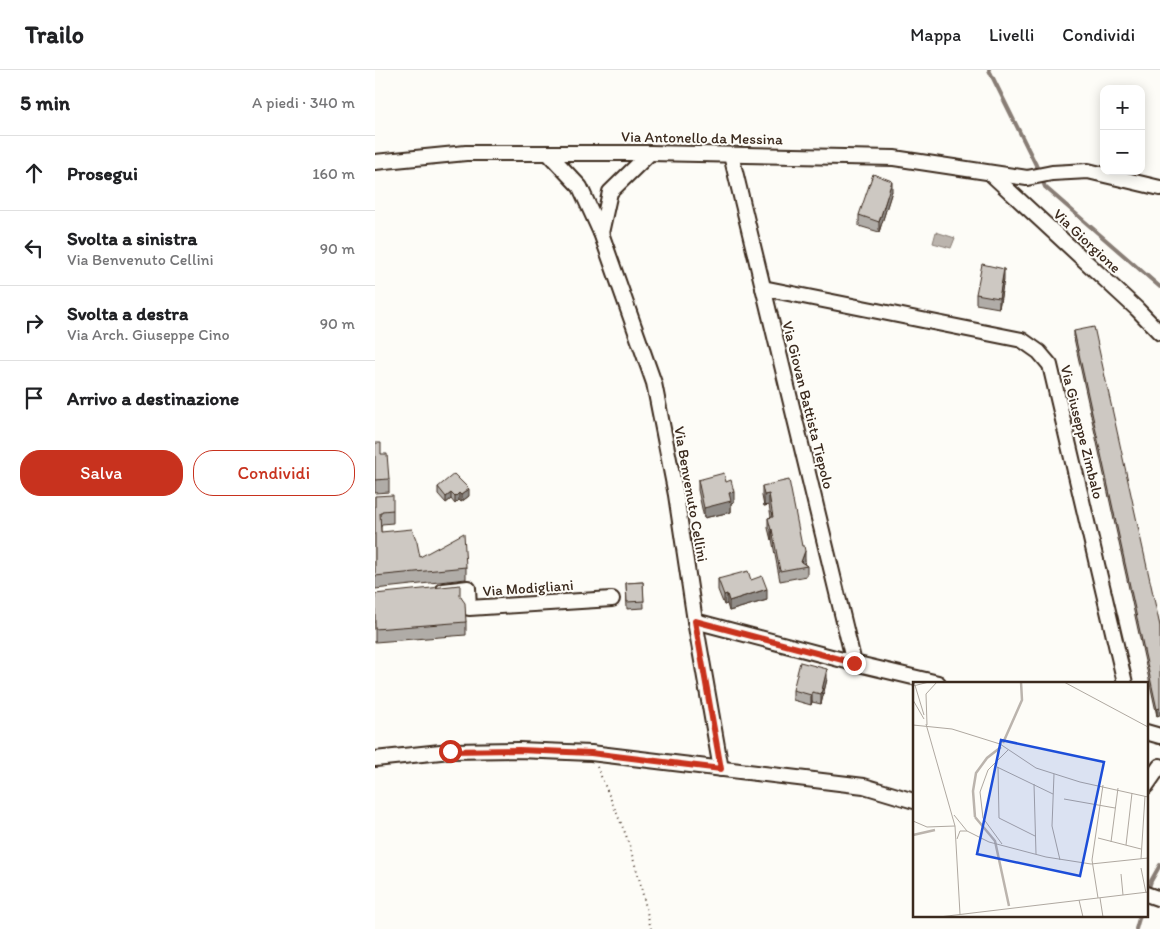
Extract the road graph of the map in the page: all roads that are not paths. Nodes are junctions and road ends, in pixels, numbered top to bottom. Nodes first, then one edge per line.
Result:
1 (548, 153) junction
2 (650, 153) junction
3 (731, 155) junction
4 (375, 162) edge
5 (991, 173) junction
6 (1160, 188) edge
7 (601, 233) junction
8 (763, 288) junction
9 (1160, 334) edge
10 (431, 592) edge
11 (612, 599) dead end
12 (695, 621) junction
13 (854, 663) junction
14 (934, 682) edge
15 (1125, 682) edge
16 (1147, 732) edge
17 (1160, 736) edge
18 (375, 759) edge
19 (1160, 766) edge
20 (721, 769) junction
21 (1147, 785) edge
22 (913, 801) edge
23 (1147, 894) edge
24 (1160, 899) edge

1 - 2 street, Via Antonello da Messina
1 - 4 street, Via Antonello da Messina
1 - 7 street, Via Benvenuto Cellini
2 - 3 street, Via Antonello da Messina
2 - 7 street
3 - 5 street, Via Antonello da Messina
3 - 8 street, Via Giovan Battista Tiepolo
5 - 6 street, Via Antonello da Messina
5 - 9 street, Via Giorgione
7 - 12 street, Via Benvenuto Cellini
8 - 13 street, Via Giovan Battista Tiepolo
8 - 15 street, Via Giuseppe Zimbalo
10 - 11 street, Via Modigliani
12 - 13 street
12 - 20 street, Via Benvenuto Cellini
13 - 14 street
16 - 17 street
18 - 20 street
19 - 21 street
20 - 22 street
23 - 24 street

